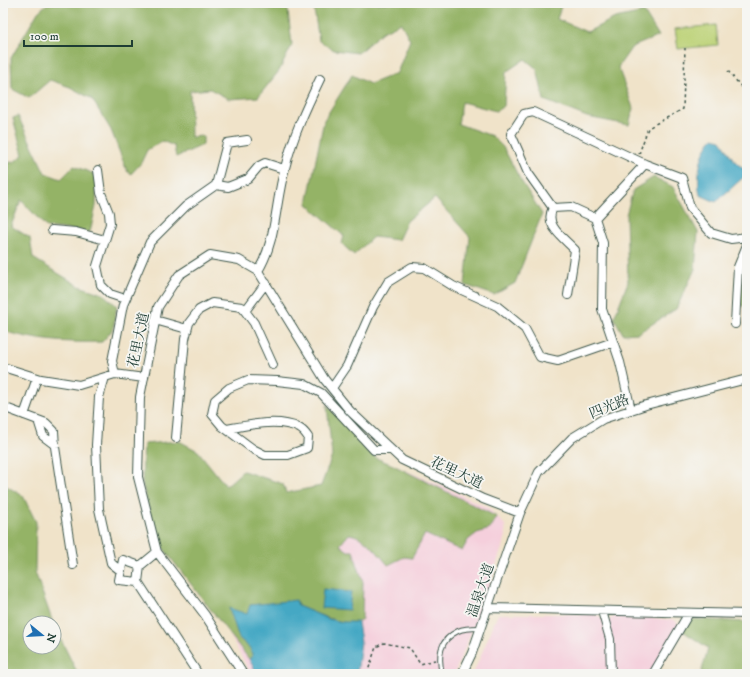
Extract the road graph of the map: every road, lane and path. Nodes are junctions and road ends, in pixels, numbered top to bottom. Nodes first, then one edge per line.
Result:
1 (685, 48) dead end
2 (728, 71) dead end
3 (320, 79) dead end
4 (747, 90) edge
5 (247, 140) dead end
6 (637, 161) junction
7 (645, 164) junction
8 (284, 169) junction
9 (98, 170) dead end
10 (216, 185) junction
11 (554, 208) junction
12 (595, 218) junction
13 (52, 230) dead end
14 (747, 238) edge
15 (105, 240) junction
16 (747, 245) edge
17 (258, 271) junction
18 (266, 283) junction
19 (568, 295) dead end
20 (125, 299) junction
21 (245, 311) junction
22 (155, 320) junction
23 (735, 324) dead end
24 (187, 329) junction
25 (613, 342) junction
26 (273, 365) dead end
27 (3, 367) edge
28 (115, 374) junction
29 (105, 377) junction
30 (37, 378) junction
31 (144, 378) junction
32 (747, 379) edge
33 (332, 388) junction
34 (3, 407) edge
35 (631, 410) junction
36 (24, 415) junction
37 (227, 429) junction
38 (176, 438) dead end
39 (391, 450) junction
40 (520, 513) junction
41 (157, 552) junction
42 (73, 565) dead end
43 (140, 566) junction
44 (121, 571) junction
45 (138, 582) junction
46 (488, 608) junction
47 (602, 611) junction
48 (689, 613) junction
49 (747, 614) edge
50 (481, 628) junction
51 (439, 659) junction
52 (198, 674) edge
53 (243, 674) edge
54 (366, 674) edge
55 (442, 674) edge
56 (462, 674) edge
57 (611, 674) edge
58 (653, 674) edge

1 - 6 path
2 - 4 path
3 - 8 street
5 - 10 street
6 - 7 street
6 - 11 street
7 - 12 street
7 - 14 street
8 - 10 street
8 - 17 street
9 - 15 street
10 - 20 street
11 - 12 street
11 - 19 street
12 - 25 street
13 - 15 street
15 - 20 street
16 - 23 street
17 - 18 street, 花里大道
17 - 22 street, 花里大道
18 - 21 street
18 - 33 street, 花里大道
20 - 28 street
21 - 24 street
21 - 26 street
22 - 24 street
22 - 31 street, 花里大道
24 - 38 street
25 - 33 street
25 - 35 street
27 - 30 street
28 - 29 street
28 - 31 street
29 - 30 street
29 - 44 street
30 - 36 street
31 - 41 street, 花里大道
32 - 35 street, 四光路
33 - 39 street, 花里大道
34 - 36 street
35 - 40 street, 四光路
36 - 42 street
37 - 37 street
37 - 39 street
39 - 40 street, 花里大道
40 - 46 street, 温泉大道
41 - 43 street
41 - 53 street, 花里大道
43 - 44 street
43 - 45 street
44 - 45 street
45 - 52 street
46 - 47 street
46 - 50 street, 温泉大道
47 - 48 street
47 - 57 street
48 - 49 street
48 - 58 street
50 - 51 lane
50 - 56 street, 温泉大道
51 - 54 path
51 - 55 lane

